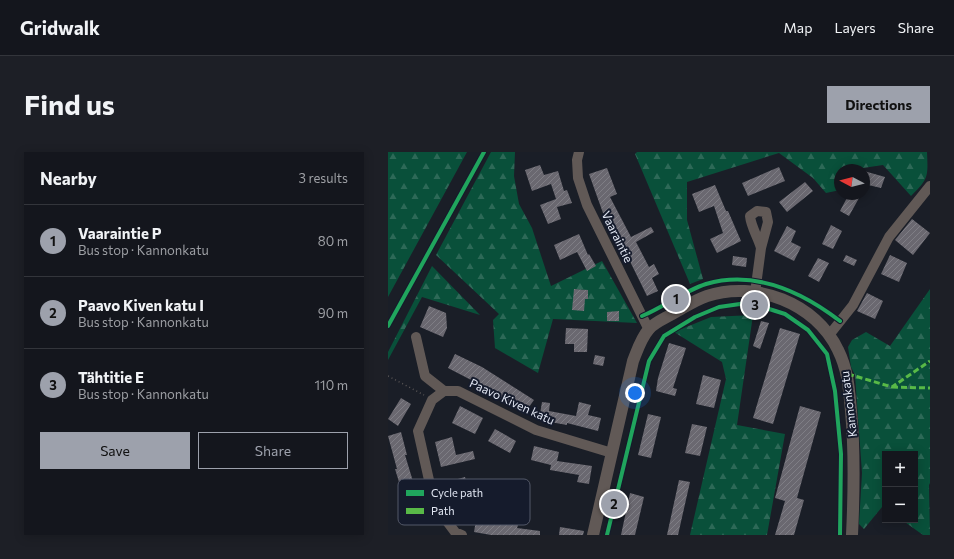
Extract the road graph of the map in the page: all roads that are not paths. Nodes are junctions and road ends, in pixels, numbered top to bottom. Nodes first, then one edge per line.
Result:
1 (579, 152) edge
2 (930, 186) edge
3 (761, 248) dead end
4 (755, 293) junction
5 (649, 330) junction
6 (830, 334) junction
7 (416, 337) dead end
8 (444, 390) junction
9 (612, 454) junction
10 (429, 479) edge
11 (450, 525) edge
12 (462, 535) edge
13 (593, 535) edge
14 (852, 535) edge

1 - 5 street, Vaaraintie
2 - 6 street
3 - 4 street
4 - 5 street, Kannonkatu
4 - 6 street, Kannonkatu
5 - 9 street, Kannonkatu
6 - 14 street, Kannonkatu
7 - 8 street
8 - 9 street, Paavo Kiven katu
8 - 10 street
9 - 13 street, Kannonkatu
11 - 12 street

